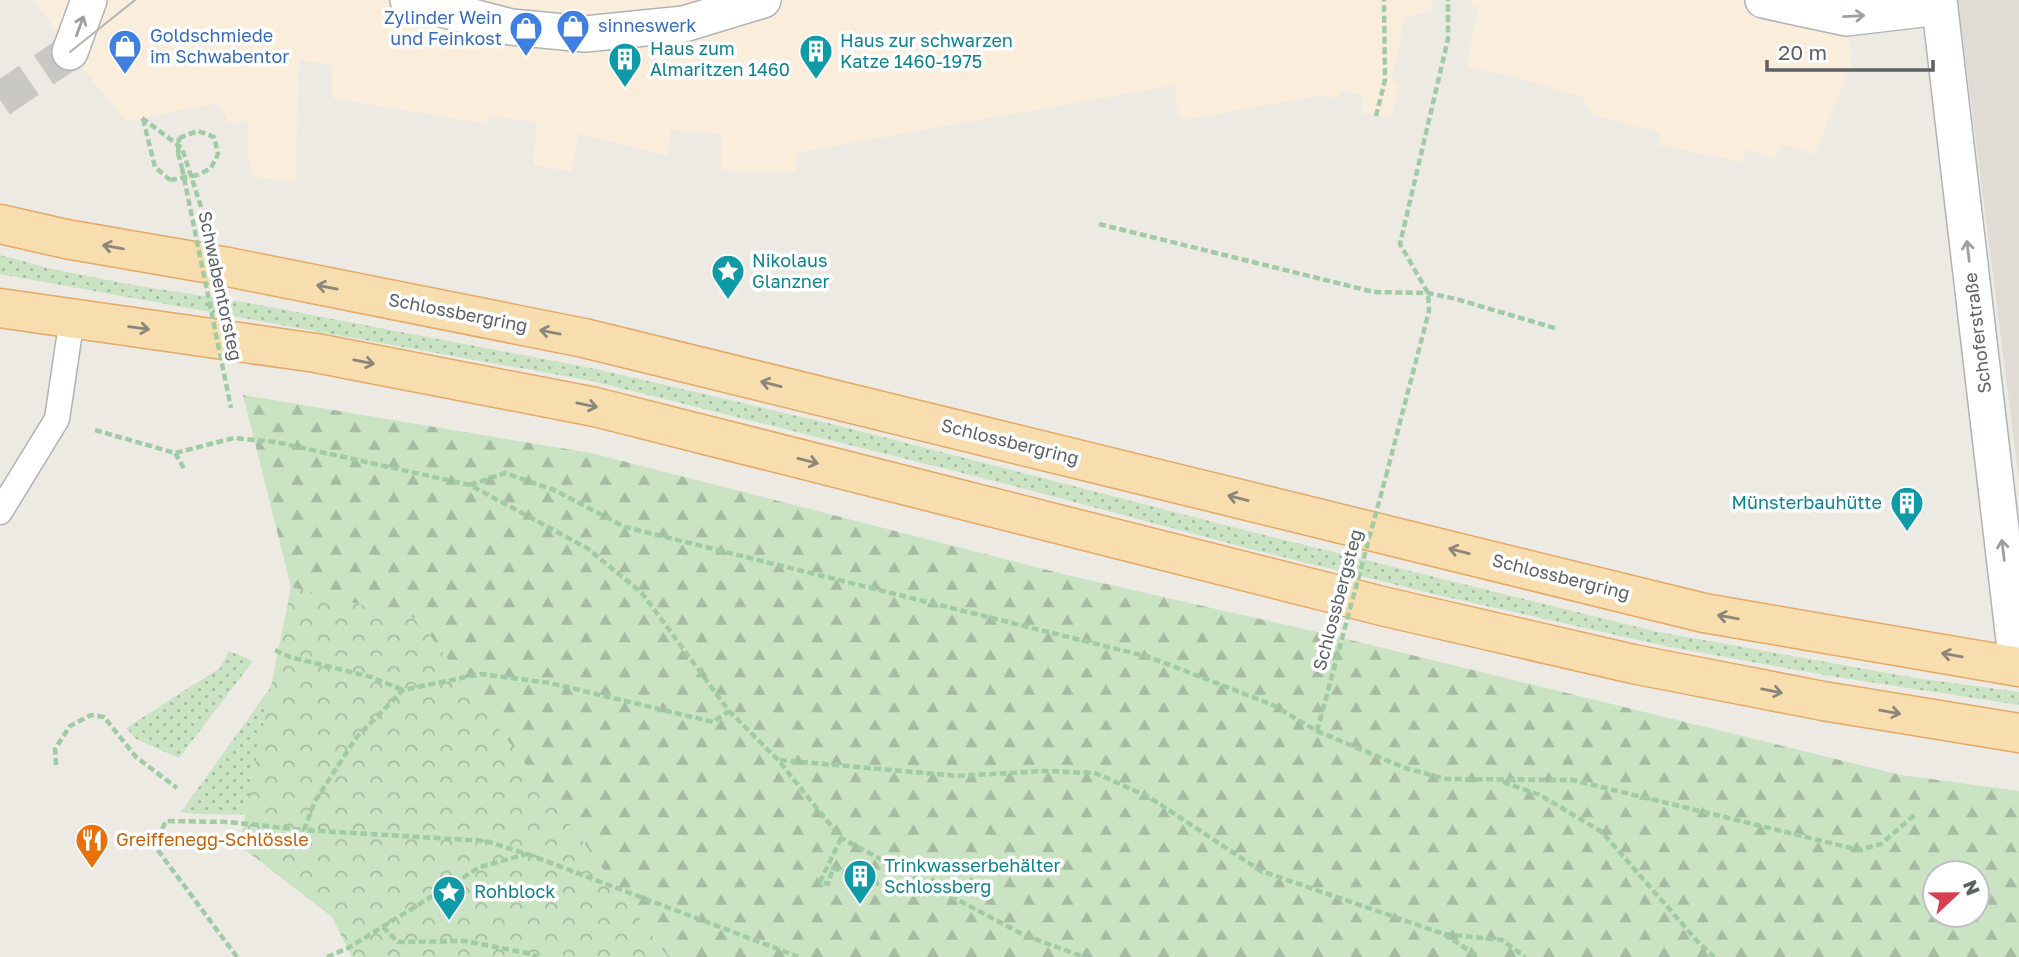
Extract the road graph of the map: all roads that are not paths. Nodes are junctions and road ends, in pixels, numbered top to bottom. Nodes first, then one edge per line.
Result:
1 (89, 0) edge
2 (408, 0) edge
3 (763, 0) edge
4 (1763, 0) edge
5 (1940, 4) edge
6 (70, 52) tunnel mouth
7 (0, 224) edge
8 (0, 308) edge
9 (72, 318) junction
10 (0, 512) edge
11 (2018, 667) edge
12 (2019, 733) edge

6 -> 1 street
2 - 3 street
4 -> 5 street
11 -> 5 street, Schoferstraße
11 -> 7 main road, Schlossbergring
8 - 9 main road
9 - 10 lane
9 -> 12 main road

